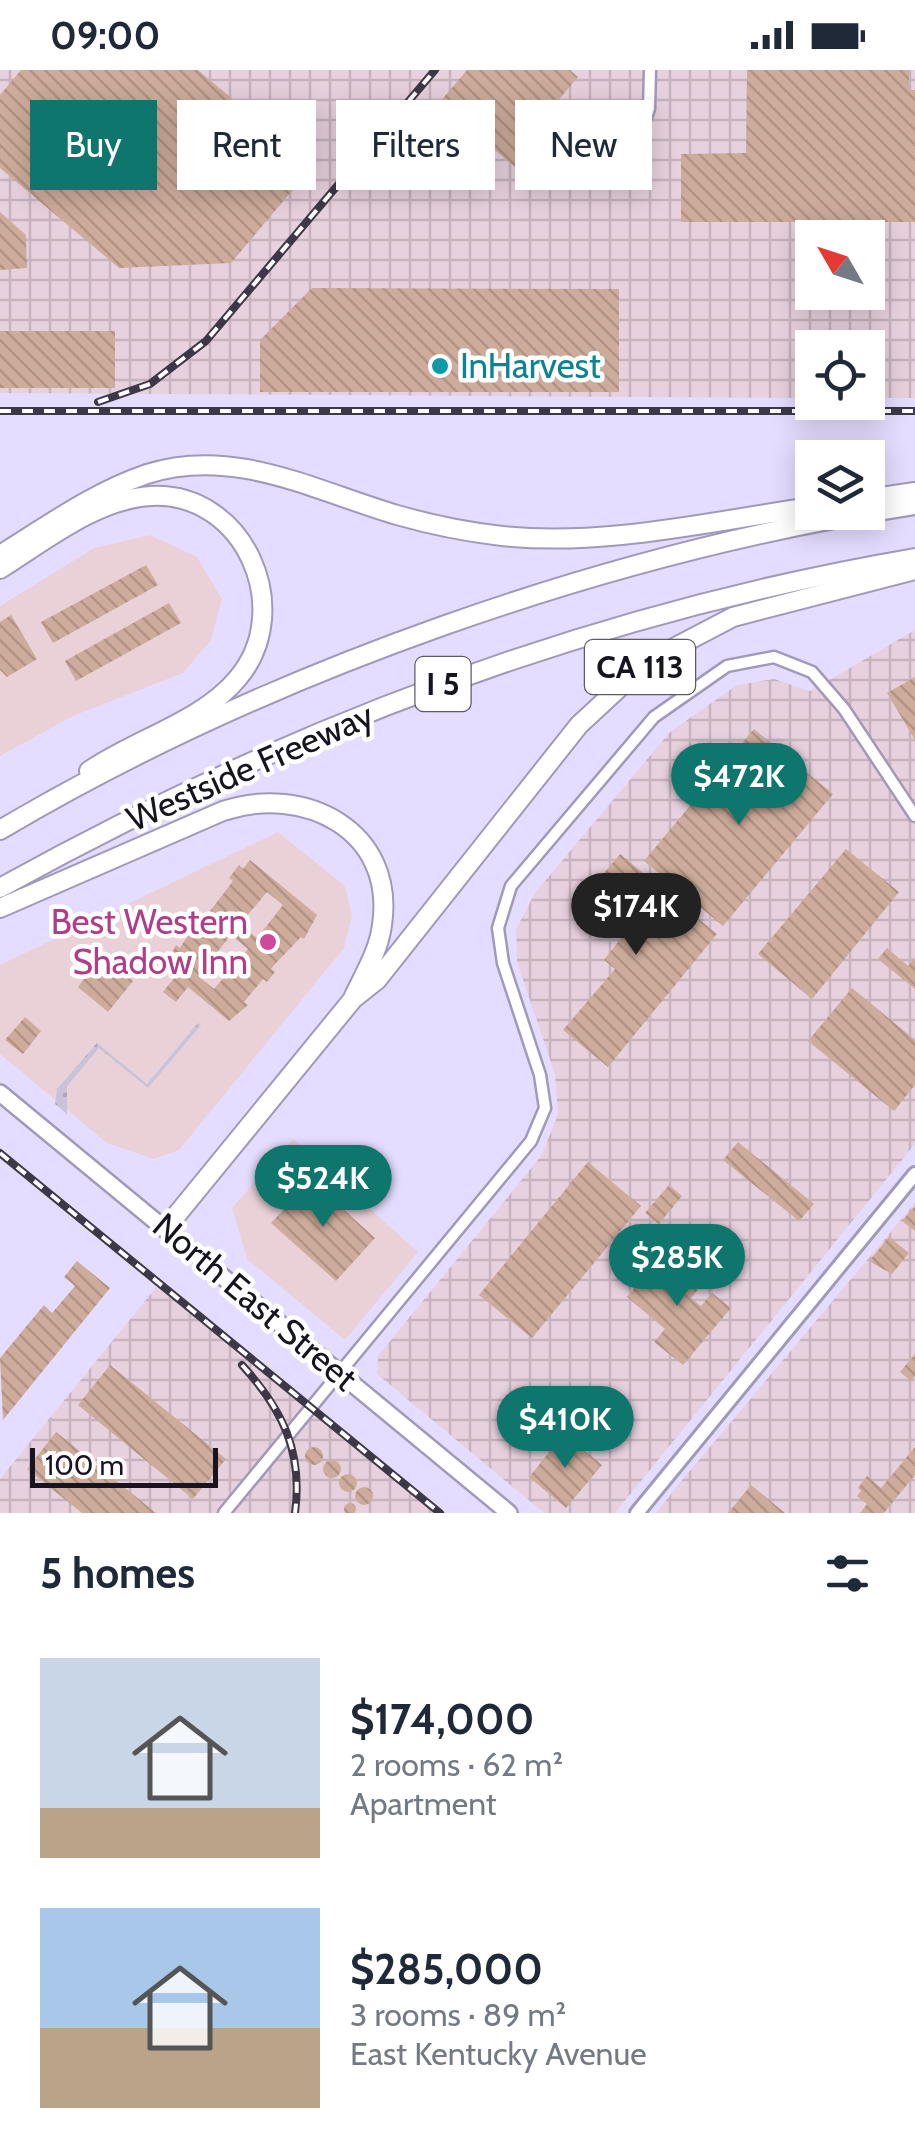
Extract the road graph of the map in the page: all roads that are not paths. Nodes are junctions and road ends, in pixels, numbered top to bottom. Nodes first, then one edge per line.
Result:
1 (650, 70) edge
2 (650, 100) edge
3 (915, 492) edge
4 (885, 496) edge
5 (915, 504) edge
6 (795, 509) edge
7 (0, 555) edge
8 (915, 558) edge
9 (0, 569) edge
10 (915, 570) edge
11 (32, 811) junction
12 (915, 816) edge
13 (0, 830) edge
14 (0, 888) edge
15 (0, 908) edge
16 (353, 999) junction
17 (0, 1093) edge
18 (915, 1174) edge
19 (166, 1228) junction
20 (342, 1374) junction
21 (224, 1513) edge
22 (509, 1513) edge
23 (637, 1513) edge

1 - 2 street
3 - 4 highway
5 - 11 highway, Westside Freeway / I 5
6 - 7 highway
8 - 14 highway, Westside Freeway / I 5
9 - 11 highway
10 - 16 highway, CA 113
11 - 13 highway, Westside Freeway / I 5
12 - 20 street
15 - 16 highway
16 - 19 highway, CA 113
17 - 19 main road, North East Street
18 - 23 street
19 - 20 main road, North East Street
20 - 21 street
20 - 22 main road, North East Street

